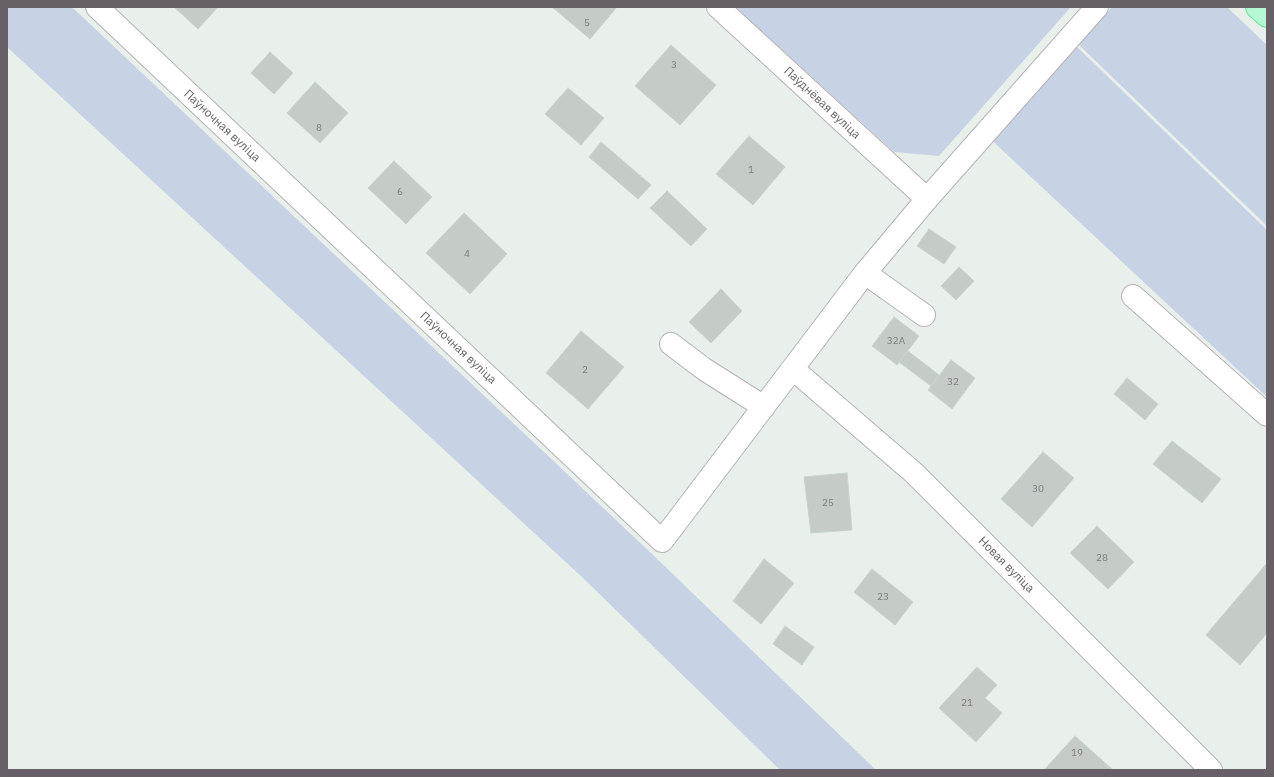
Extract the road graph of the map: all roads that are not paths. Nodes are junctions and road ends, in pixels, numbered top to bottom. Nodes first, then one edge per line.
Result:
1 (97, 7) edge
2 (718, 7) edge
3 (1097, 7) edge
4 (1257, 7) edge
5 (1267, 16) edge
6 (927, 199) junction
7 (865, 272) junction
8 (1133, 296) dead end
9 (924, 315) dead end
10 (671, 344) dead end
11 (793, 369) junction
12 (764, 407) junction
13 (1267, 415) edge
14 (1211, 770) edge

1 - 12 street, Паўночная вуліца
2 - 6 street, Паўднёвая вуліца
3 - 6 street, Паўночная вуліца
4 - 5 main road
6 - 7 street, Паўночная вуліца
7 - 9 street
7 - 11 street, Паўночная вуліца
8 - 13 street
10 - 12 street
11 - 12 street, Паўночная вуліца
11 - 14 street, Новая вуліца

